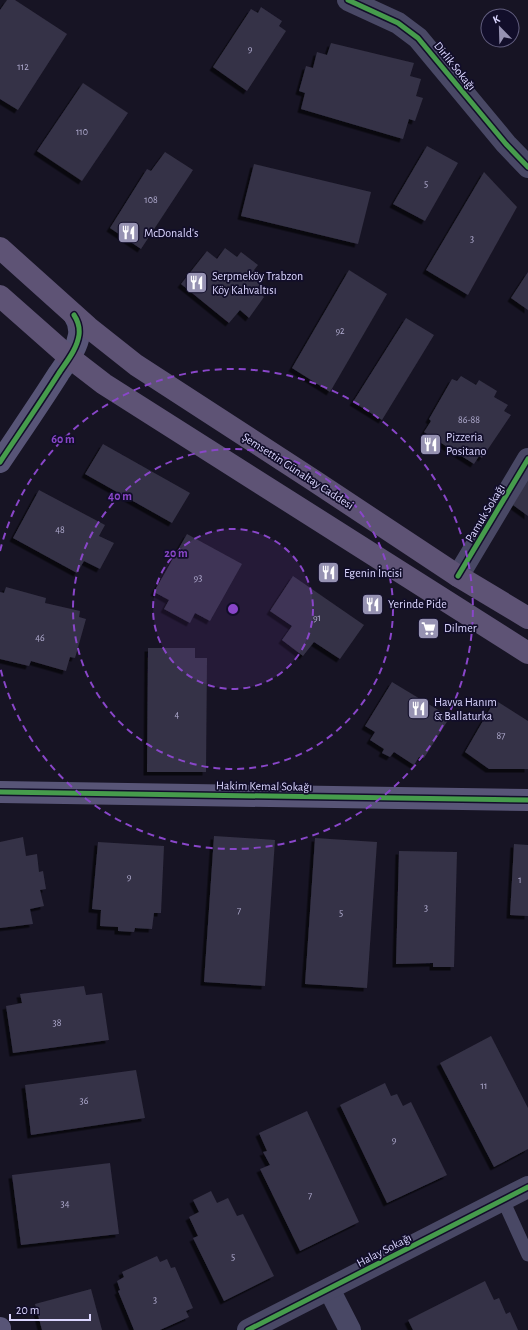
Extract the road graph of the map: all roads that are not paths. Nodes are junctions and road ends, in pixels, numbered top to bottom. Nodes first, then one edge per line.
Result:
1 (348, 0) edge
2 (528, 168) edge
3 (0, 248) edge
4 (0, 296) edge
5 (74, 315) junction
6 (69, 357) junction
7 (528, 459) edge
8 (0, 462) edge
9 (458, 576) junction
10 (528, 618) edge
11 (528, 653) edge
12 (0, 792) edge
13 (528, 800) edge
14 (528, 1187) edge
15 (503, 1200) junction
16 (528, 1255) edge
17 (329, 1289) junction
18 (248, 1330) edge
19 (350, 1330) edge

1 - 2 street, Dirlik Sokağı
3 - 5 main road, Şemsettin Günaltay Caddesi
4 - 6 main road
5 - 6 street
5 - 9 main road, Şemsettin Günaltay Caddesi
6 - 8 street
6 - 11 main road
7 - 9 street, Pamuk Sokağı
9 - 10 main road, Şemsettin Günaltay Caddesi
12 - 13 street, Hakim Kemal Sokağı
14 - 15 street, Halay Sokağı
15 - 16 lane
15 - 17 street, Halay Sokağı
17 - 18 street, Halay Sokağı
17 - 19 street

